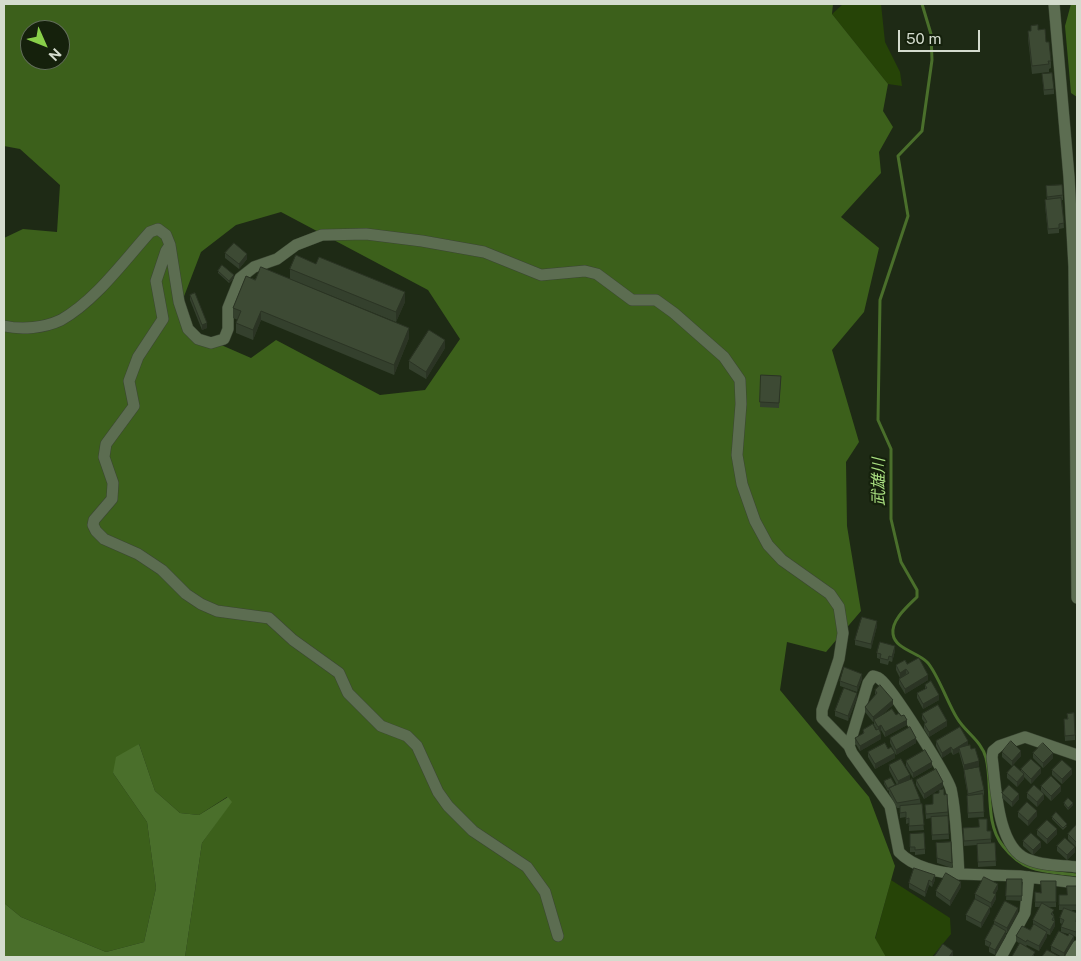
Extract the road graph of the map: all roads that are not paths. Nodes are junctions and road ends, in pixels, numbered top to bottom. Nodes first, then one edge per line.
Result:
1 (1054, 4) edge
2 (1073, 175) edge
3 (170, 246) junction
4 (4, 326) edge
5 (1077, 598) edge
6 (848, 746) junction
7 (1077, 755) edge
8 (1077, 867) edge
9 (959, 874) junction
10 (1029, 877) junction
11 (1077, 883) edge
12 (558, 936) dead end
13 (1077, 946) edge
14 (1001, 957) edge
15 (1071, 957) edge

1 - 2 street
2 - 5 street
3 - 4 street
3 - 6 street
3 - 12 street
6 - 9 street
6 - 9 street
7 - 8 street
9 - 10 street
10 - 11 street
10 - 14 street
13 - 15 street

